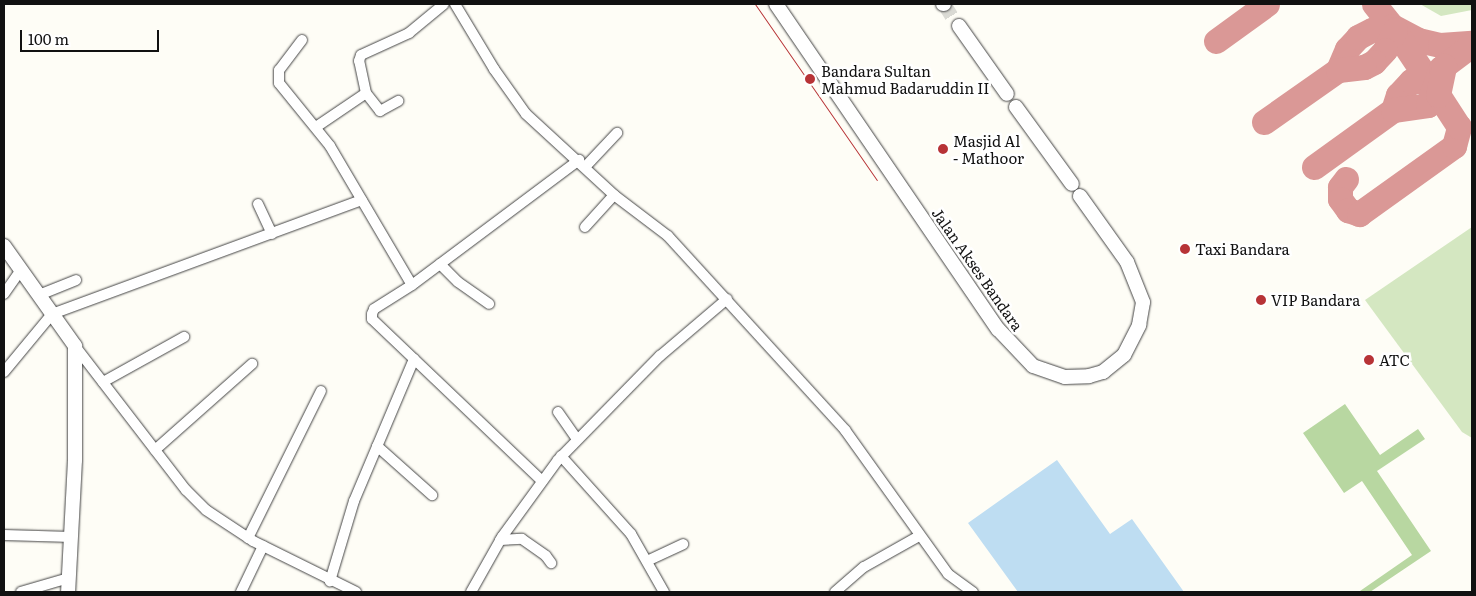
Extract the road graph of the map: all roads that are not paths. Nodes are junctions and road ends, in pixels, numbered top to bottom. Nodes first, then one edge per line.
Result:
1 (444, 4) edge
2 (455, 4) edge
3 (776, 4) edge
4 (955, 21) tunnel mouth
5 (302, 40) dead end
6 (366, 93) junction
7 (1007, 94) dead end
8 (398, 102) dead end
9 (1016, 107) dead end
10 (316, 127) junction
11 (617, 133) dead end
12 (582, 164) junction
13 (1072, 184) dead end
14 (614, 195) junction
15 (1080, 196) dead end
16 (362, 200) junction
17 (258, 204) dead end
18 (585, 227) dead end
19 (272, 234) junction
20 (4, 246) edge
21 (440, 264) junction
22 (21, 270) junction
23 (76, 280) dead end
24 (412, 285) junction
25 (4, 294) edge
26 (39, 295) junction
27 (727, 299) junction
28 (489, 304) dead end
29 (52, 314) junction
30 (184, 337) dead end
31 (75, 346) junction
32 (414, 359) junction
33 (252, 364) dead end
34 (4, 372) edge
35 (103, 382) junction
36 (321, 391) dead end
37 (558, 412) dead end
38 (577, 439) junction
39 (377, 446) junction
40 (155, 450) junction
41 (561, 456) junction
42 (542, 481) junction
43 (432, 495) dead end
44 (4, 535) edge
45 (919, 536) junction
46 (72, 537) junction
47 (248, 538) junction
48 (500, 540) junction
49 (683, 544) dead end
50 (263, 546) junction
51 (647, 561) junction
52 (551, 563) dead end
53 (69, 578) junction
54 (330, 580) junction
55 (22, 592) edge
56 (68, 592) edge
57 (241, 592) edge
58 (356, 592) edge
59 (471, 592) edge
60 (664, 592) edge
61 (835, 592) edge
62 (973, 592) edge

1 - 6 street
2 - 12 street
3 - 15 street, Jalan Akses Bandara
4 - 7 street
5 - 10 street
6 - 8 street
6 - 10 street
9 - 13 street
10 - 16 street
11 - 12 street
12 - 14 street
12 - 21 street
14 - 18 street
14 - 27 street
16 - 19 street
16 - 24 street
17 - 19 street
19 - 29 street
20 - 22 street
21 - 24 street
21 - 28 street
22 - 25 street
22 - 26 street
23 - 26 street
24 - 32 street
26 - 29 street
27 - 38 street
27 - 45 street
29 - 31 street
29 - 34 street
30 - 35 street
31 - 35 street
31 - 46 street
32 - 39 street
32 - 42 street
33 - 40 street
35 - 40 street
36 - 47 street
37 - 38 street
38 - 41 street
39 - 43 street
39 - 54 street
40 - 47 street
41 - 42 street
41 - 51 street
42 - 48 street
44 - 46 street
45 - 61 street
45 - 62 street
46 - 53 street
47 - 50 street
48 - 52 street
48 - 59 street
49 - 51 street
50 - 54 street
50 - 57 street
51 - 60 street
53 - 55 street
53 - 56 street
54 - 58 street

